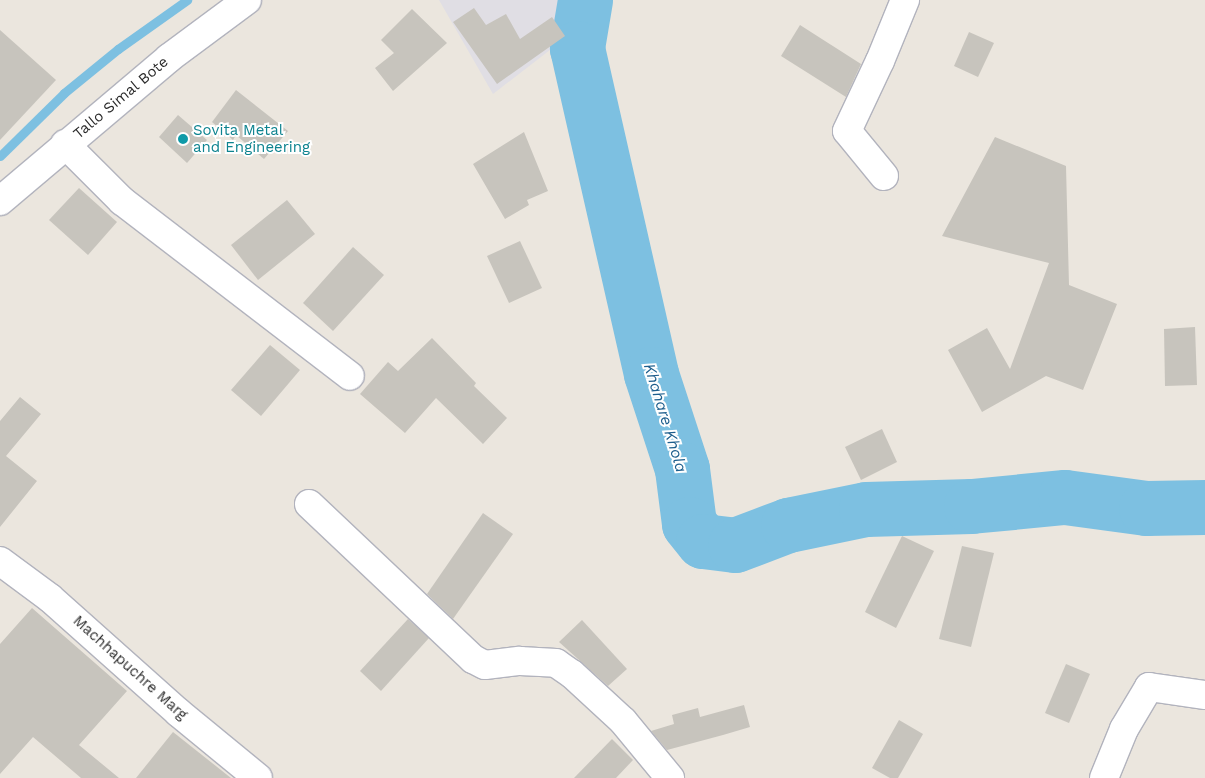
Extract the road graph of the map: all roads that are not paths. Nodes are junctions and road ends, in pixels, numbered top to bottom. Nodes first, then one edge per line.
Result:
1 (247, 0) edge
2 (905, 0) edge
3 (65, 144) junction
4 (884, 176) dead end
5 (0, 202) edge
6 (350, 376) dead end
7 (310, 504) dead end
8 (0, 561) edge
9 (1205, 696) edge
10 (258, 778) edge
11 (670, 778) edge
12 (1104, 778) edge

1 - 3 street, Tallo Simal Bote
2 - 4 street
3 - 5 street, Tallo Simal Bote
3 - 6 street
7 - 11 street
8 - 10 street, Machhapuchre Marg
9 - 12 street

